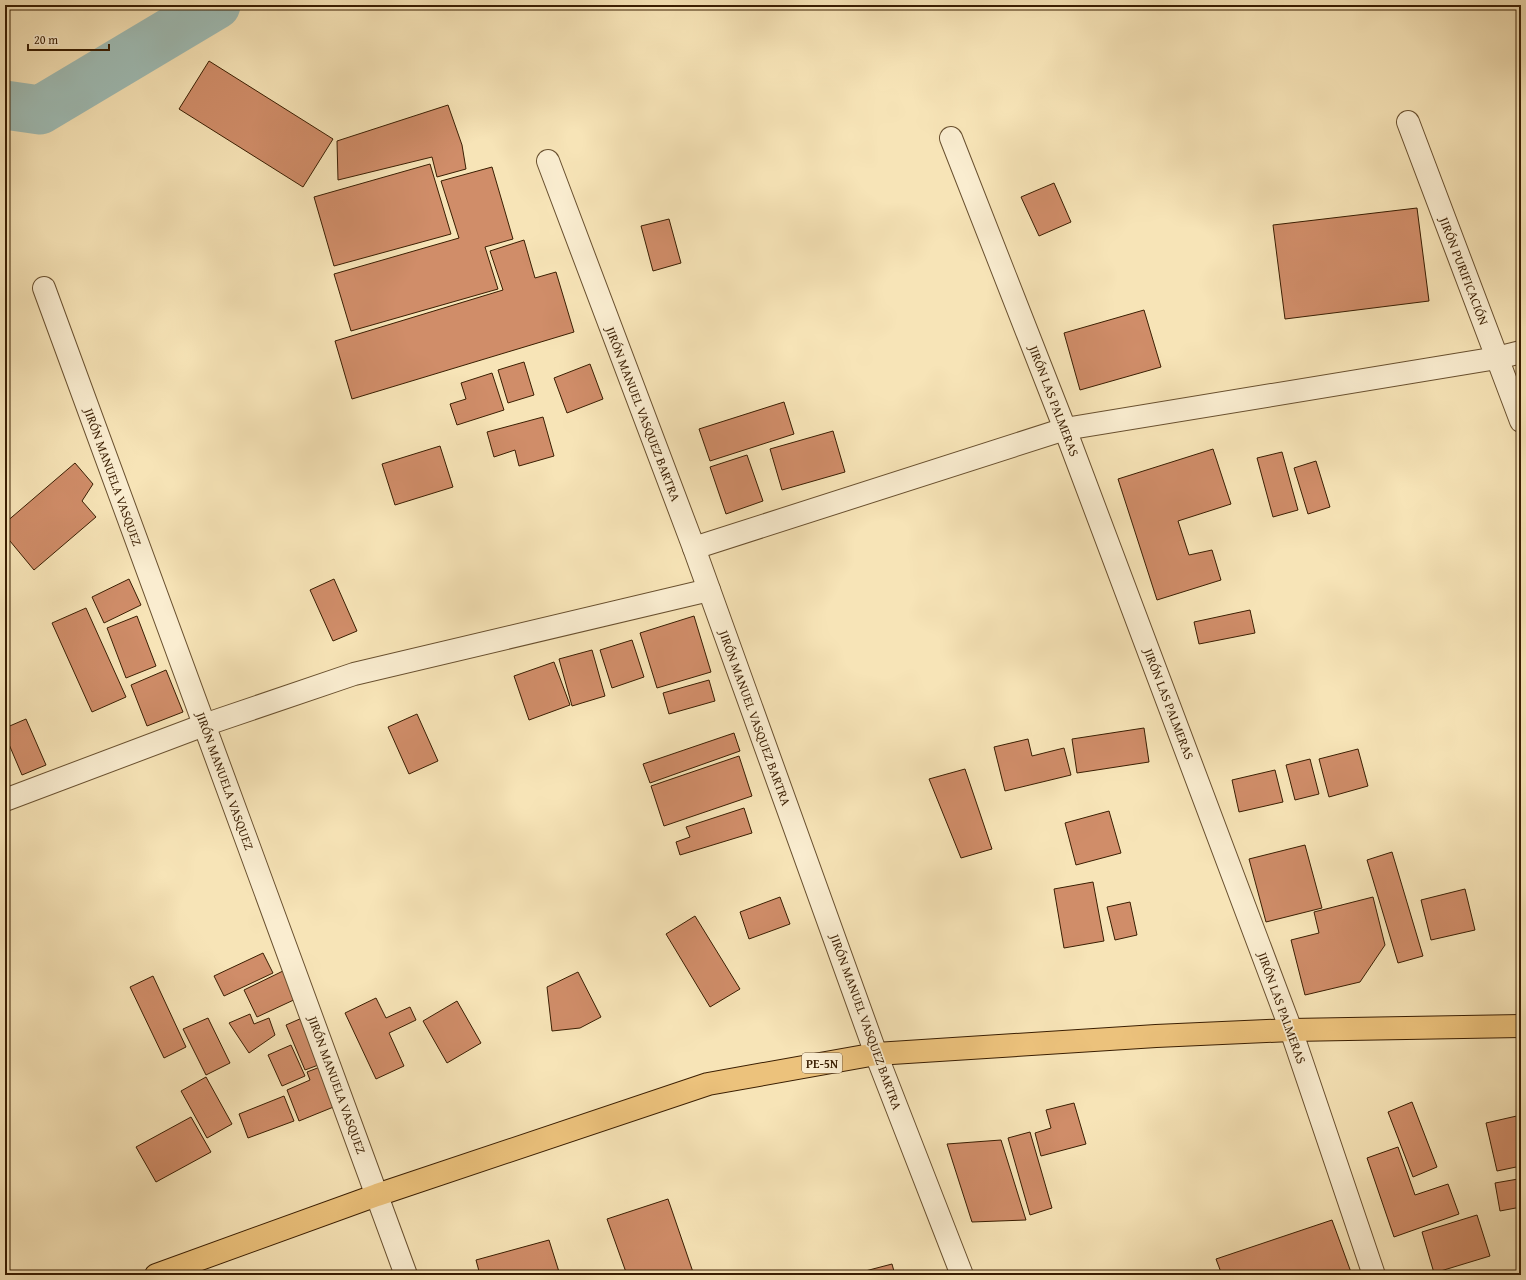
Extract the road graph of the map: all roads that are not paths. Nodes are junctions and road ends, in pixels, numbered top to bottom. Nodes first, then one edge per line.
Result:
1 (1408, 122) dead end
2 (951, 138) dead end
3 (548, 161) dead end
4 (44, 288) dead end
5 (1521, 352) edge
6 (1497, 358) junction
7 (1521, 421) edge
8 (1065, 429) junction
9 (694, 548) junction
10 (709, 590) junction
11 (204, 725) junction
12 (5, 800) edge
13 (1521, 1026) edge
14 (1291, 1030) junction
15 (876, 1054) junction
16 (377, 1195) junction
17 (156, 1275) edge
18 (406, 1275) edge
19 (962, 1275) edge
20 (1374, 1275) edge

1 - 6 street, JIRÓN PURIFICACIÓN
2 - 8 street, JIRÓN LAS PALMERAS
3 - 9 street, JIRÓN MANUEL VASQUEZ BARTRA
4 - 11 street, JIRÓN MANUELA VASQUEZ
5 - 6 street
6 - 7 street, JIRÓN PURIFICACIÓN
6 - 8 street
8 - 9 street
8 - 14 street, JIRÓN LAS PALMERAS
9 - 10 street, JIRÓN MANUEL VASQUEZ BARTRA
10 - 11 street
10 - 15 street, JIRÓN MANUEL VASQUEZ BARTRA
11 - 12 street
11 - 16 street, JIRÓN MANUELA VASQUEZ
13 - 14 highway, PE-5N
14 - 15 highway, PE-5N
14 - 20 street, JIRÓN LAS PALMERAS
15 - 16 highway, PE-5N
15 - 19 street, JIRÓN MANUEL VASQUEZ BARTRA
16 - 17 highway, PE-5N
16 - 18 street, JIRÓN MANUELA VASQUEZ

